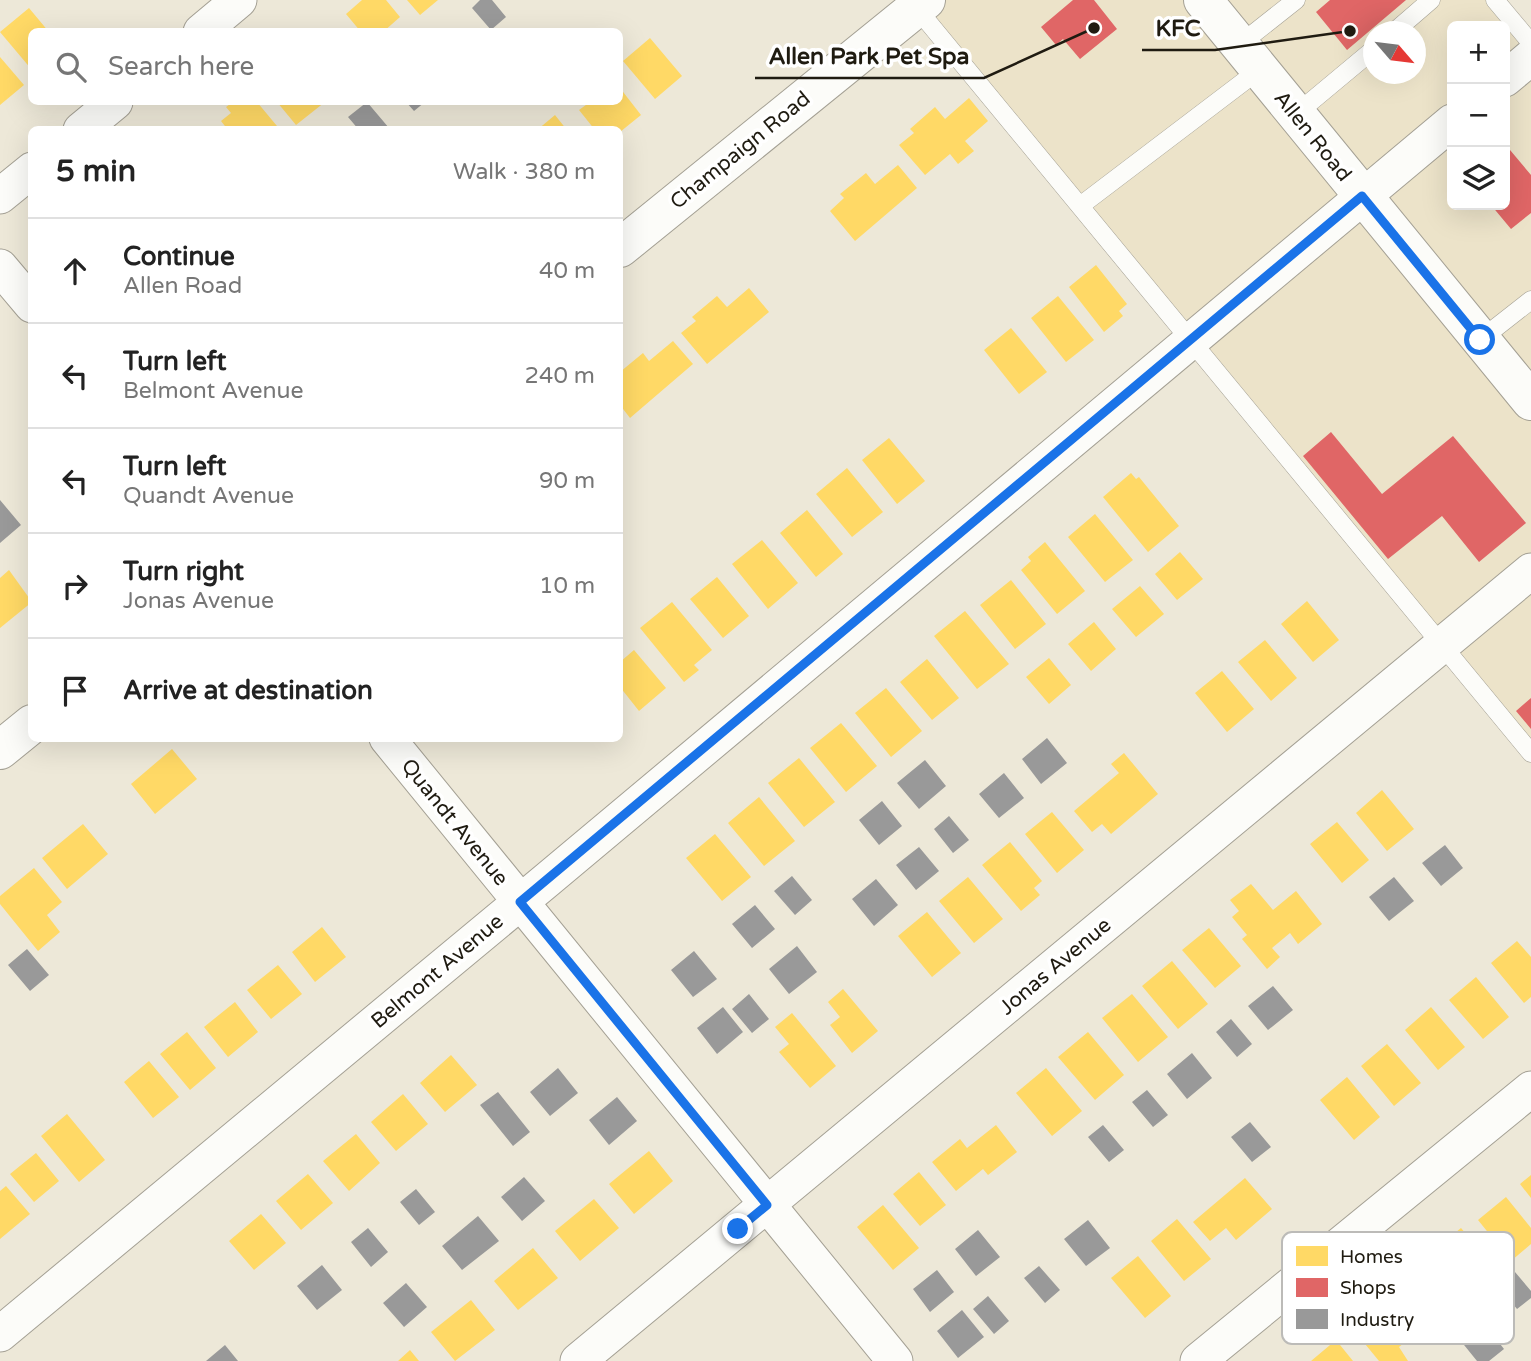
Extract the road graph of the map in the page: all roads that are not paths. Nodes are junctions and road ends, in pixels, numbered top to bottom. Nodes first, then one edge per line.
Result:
1 (239, 0) edge
2 (1203, 0) edge
3 (1296, 0) edge
4 (1431, 0) edge
5 (1495, 0) edge
6 (917, 3) edge
7 (1407, 21) edge
8 (206, 28) edge
9 (1531, 43) edge
10 (1249, 57) junction
11 (1531, 57) edge
12 (1363, 58) edge
13 (1510, 75) edge
14 (111, 105) edge
15 (1296, 114) junction
16 (86, 126) edge
17 (1447, 126) edge
18 (28, 173) edge
19 (0, 196) edge
20 (1362, 196) junction
21 (1080, 206) junction
22 (623, 245) edge
23 (0, 267) edge
24 (28, 300) edge
25 (1531, 300) edge
26 (1190, 339) junction
27 (1480, 340) junction
28 (1529, 394) edge
29 (1531, 571) edge
30 (1441, 646) junction
31 (28, 727) edge
32 (390, 742) edge
33 (0, 750) edge
34 (1531, 753) edge
35 (520, 902) junction
36 (1531, 1089) edge
37 (767, 1205) junction
38 (1356, 1232) edge
39 (1282, 1292) edge
40 (0, 1334) edge
41 (578, 1361) edge
42 (895, 1361) edge
43 (1198, 1361) edge

1 - 8 street
2 - 10 main road, Allen Road
3 - 10 lane
4 - 7 lane
5 - 9 lane
6 - 21 lane
6 - 22 main road, Champaign Road
10 - 15 main road, Allen Road
10 - 21 lane
11 - 13 street
12 - 15 lane
14 - 16 street
15 - 20 main road, Allen Road
17 - 20 street, Belmont Avenue
18 - 19 street
20 - 26 street, Belmont Avenue
20 - 27 main road, Allen Road
21 - 26 lane
23 - 24 street
25 - 27 lane
26 - 30 lane
26 - 35 street, Belmont Avenue
27 - 28 main road, Allen Road
29 - 30 street, Jonas Avenue
30 - 34 lane
30 - 37 street, Jonas Avenue
31 - 33 main road
32 - 35 street, Quandt Avenue
35 - 37 street, Quandt Avenue
35 - 40 street, Belmont Avenue
36 - 38 street
37 - 41 street, Jonas Avenue
37 - 42 street, Quandt Avenue
39 - 43 street

